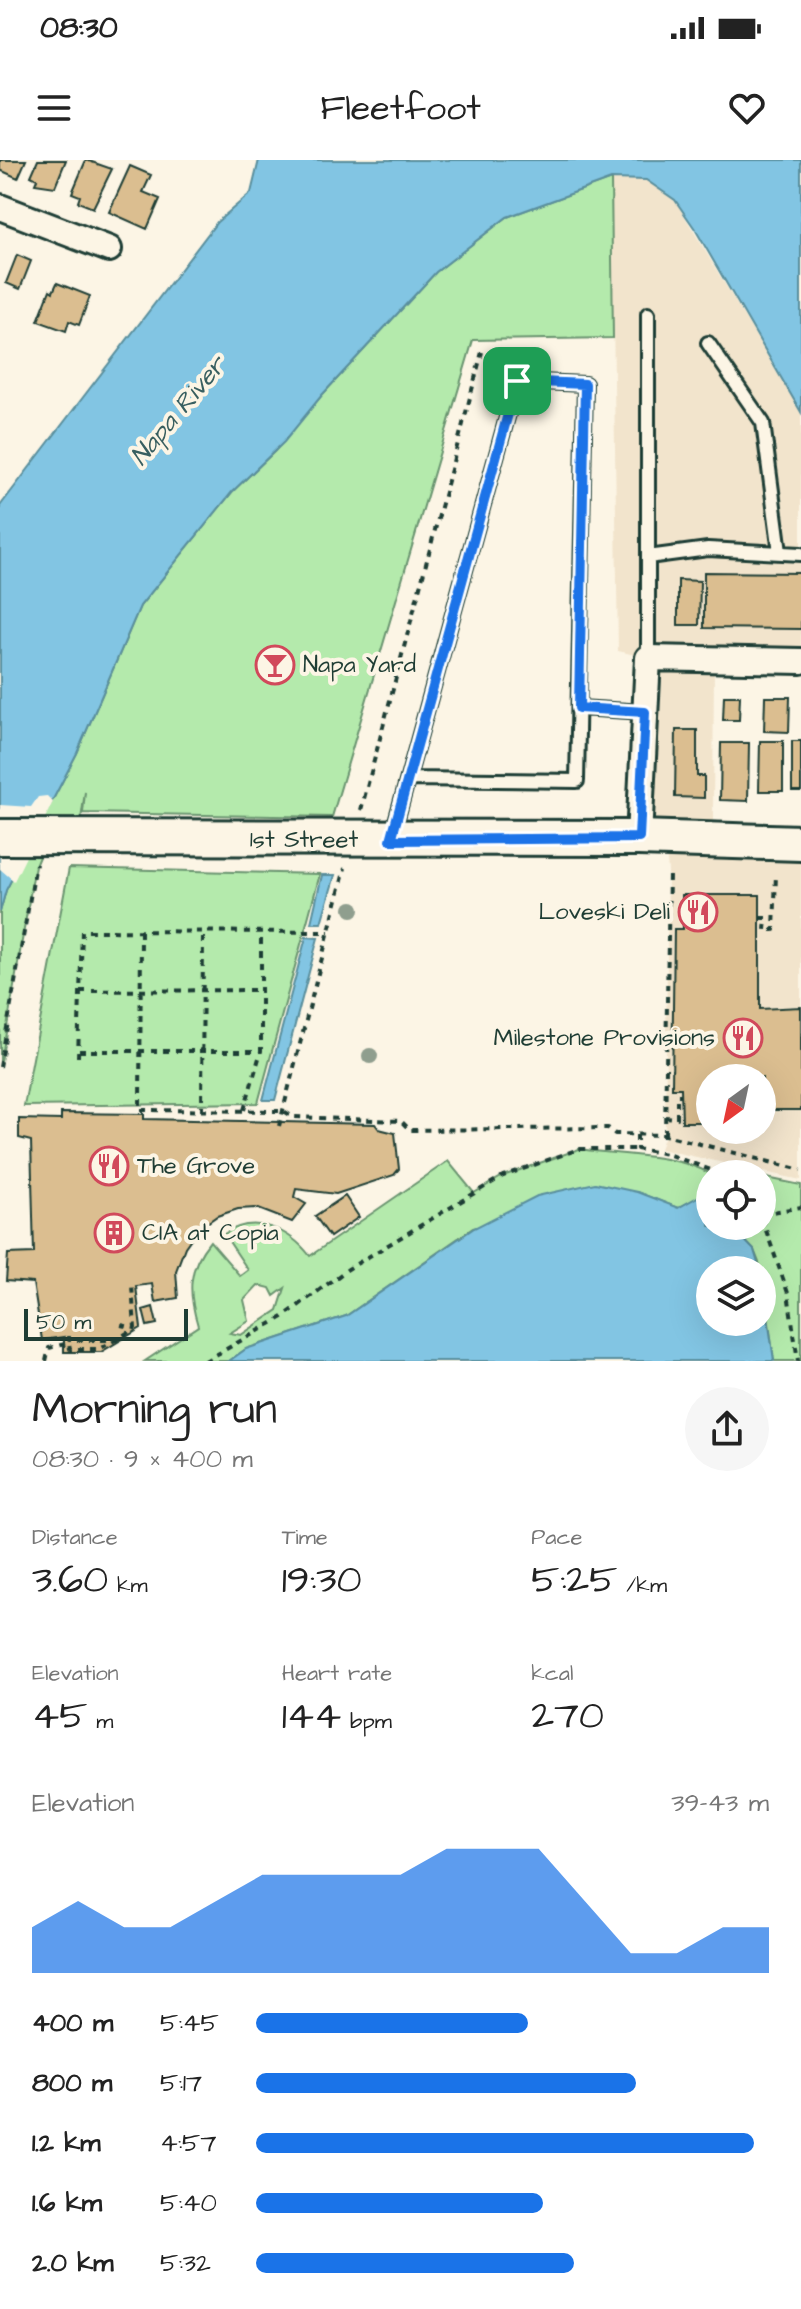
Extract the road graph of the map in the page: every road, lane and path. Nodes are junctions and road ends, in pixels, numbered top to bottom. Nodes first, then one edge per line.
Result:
1 (0, 207) edge
2 (109, 249) dead end
3 (648, 314) dead end
4 (708, 343) dead end
5 (482, 352) dead end
6 (780, 552) junction
7 (801, 554) edge
8 (648, 557) junction
9 (648, 658) junction
10 (801, 661) edge
11 (579, 708) junction
12 (645, 712) junction
13 (408, 779) junction
14 (358, 818) dead end
15 (0, 837) edge
16 (639, 838) junction
17 (40, 840) junction
18 (391, 840) junction
19 (801, 843) edge
20 (345, 868) dead end
21 (669, 872) dead end
22 (776, 874) dead end
23 (760, 918) dead end
24 (141, 931) junction
25 (203, 931) junction
26 (261, 932) junction
27 (329, 932) junction
28 (261, 990) junction
29 (80, 991) junction
30 (142, 991) junction
31 (203, 991) junction
32 (79, 1051) junction
33 (140, 1051) junction
34 (203, 1051) junction
35 (261, 1051) junction
36 (78, 1057) dead end
37 (0, 1067) edge
38 (682, 1095) dead end
39 (202, 1111) junction
40 (244, 1111) junction
41 (284, 1111) junction
42 (665, 1117) junction
43 (279, 1126) dead end
44 (637, 1135) junction
45 (665, 1135) junction
46 (637, 1149) junction
47 (696, 1165) edge
48 (801, 1170) edge
49 (801, 1207) edge
50 (776, 1213) edge
51 (770, 1240) edge
52 (132, 1286) dead end
53 (121, 1325) dead end
54 (135, 1328) junction
55 (69, 1336) dead end
56 (116, 1340) junction
57 (46, 1361) edge
58 (205, 1361) edge
59 (798, 1361) edge

1 - 2 street
3 - 8 lane
4 - 6 lane
5 - 14 path
6 - 7 lane
6 - 8 lane
8 - 9 lane
9 - 10 street
9 - 12 street
11 - 12 lane
11 - 13 lane
11 - 13 lane
12 - 16 street
13 - 18 lane
15 - 17 main road, 1st Street
16 - 18 main road, 1st Street
16 - 19 main road, 1st Street
17 - 18 main road, 1st Street
17 - 37 path
20 - 27 path
21 - 42 path
22 - 23 path
24 - 25 path
24 - 29 path
24 - 30 path
25 - 26 path
25 - 31 path
26 - 27 path
26 - 28 path
27 - 41 path
28 - 31 path
28 - 35 path
29 - 30 path
29 - 32 path
30 - 31 path
30 - 33 path
31 - 34 path
32 - 33 path
32 - 36 path
33 - 34 path
33 - 39 path
34 - 35 path
34 - 39 path
35 - 40 path
38 - 42 path
39 - 40 path
40 - 41 path
41 - 43 path
41 - 44 path
42 - 45 path
44 - 45 path
44 - 46 path
45 - 48 path
46 - 47 path
46 - 58 path
49 - 50 path
51 - 59 path
52 - 54 path
53 - 54 path
54 - 56 path
55 - 56 path
56 - 57 path

